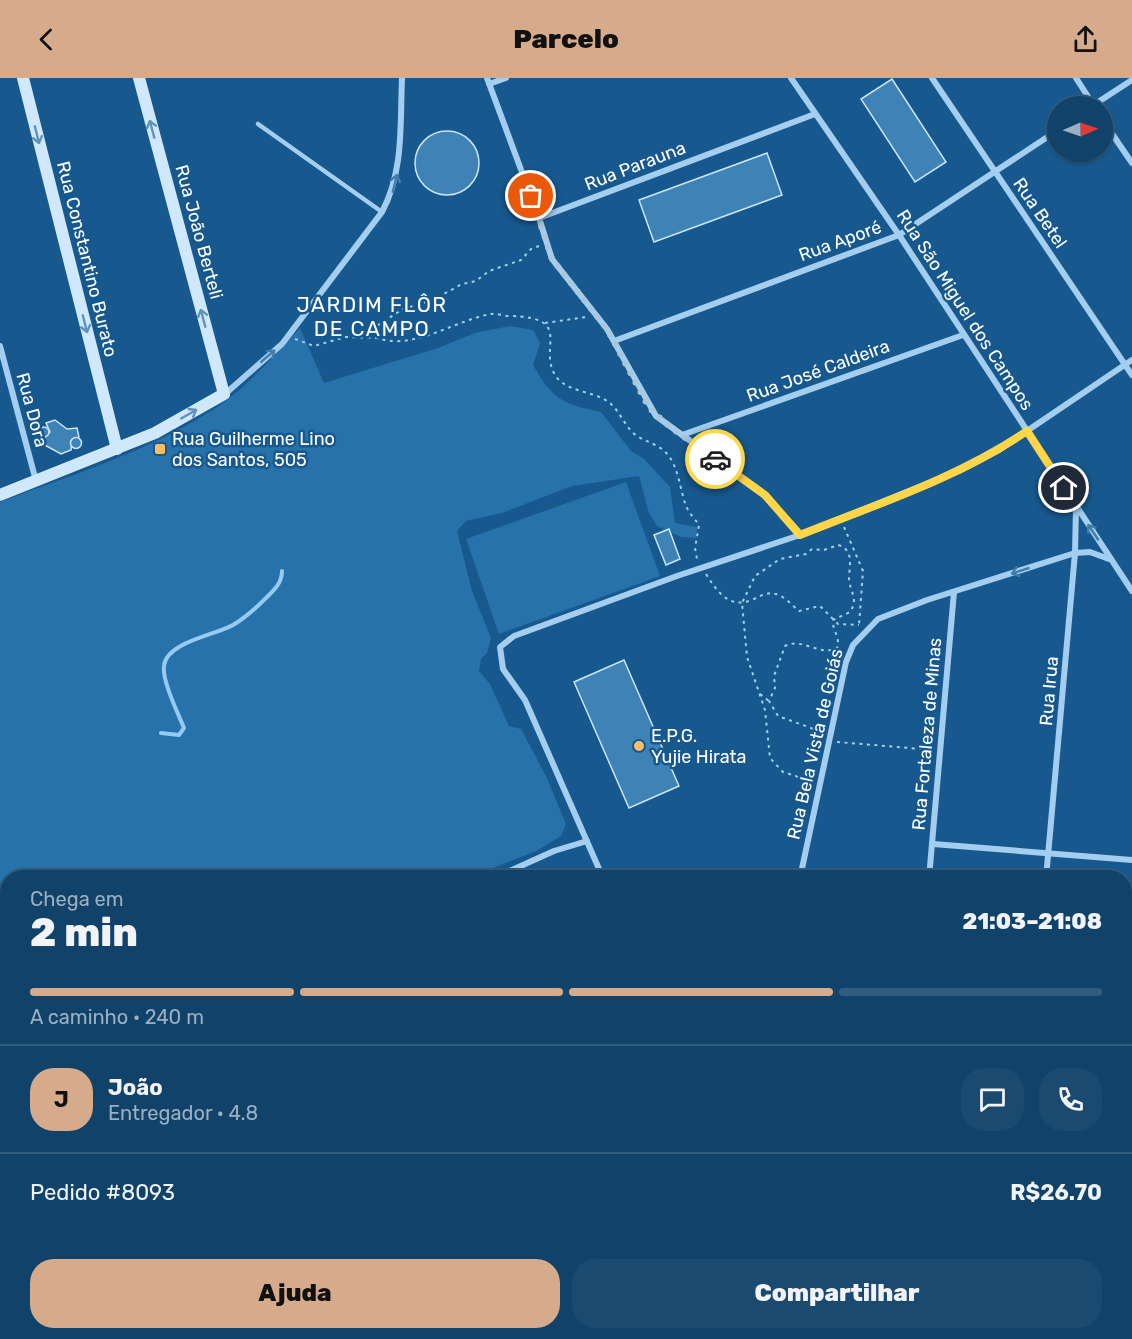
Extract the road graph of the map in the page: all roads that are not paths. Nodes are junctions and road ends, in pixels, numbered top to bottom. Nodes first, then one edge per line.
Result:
1 (23, 78) edge
2 (139, 78) edge
3 (402, 78) edge
4 (506, 78) edge
5 (791, 78) edge
6 (932, 78) edge
7 (1076, 78) edge
8 (1132, 80) edge
9 (488, 81) edge
10 (1087, 96) edge
11 (1108, 96) edge
12 (815, 114) junction
13 (258, 124) dead end
14 (1113, 135) edge
15 (1047, 137) edge
16 (1132, 163) edge
17 (994, 172) junction
18 (382, 212) junction
19 (539, 218) junction
20 (899, 235) junction
21 (963, 335) junction
22 (614, 341) junction
23 (0, 346) edge
24 (1132, 360) edge
25 (1125, 365) junction
26 (1132, 375) edge
27 (224, 394) junction
28 (1027, 431) junction
29 (682, 435) junction
30 (117, 449) junction
31 (36, 482) junction
32 (0, 495) edge
33 (1076, 507) junction
34 (800, 535) junction
35 (1076, 553) junction
36 (1111, 560) junction
37 (1132, 591) edge
38 (954, 592) junction
39 (587, 841) junction
40 (933, 844) junction
41 (1049, 853) junction
42 (1132, 860) edge
43 (512, 870) edge
44 (600, 870) edge
45 (802, 870) edge
46 (930, 870) edge
47 (1047, 870) edge

1 -> 30 street, Rua Constantino Burato
27 -> 2 street, Rua João Berteli
18 -> 3 street
4 - 9 street
5 - 12 street, Rua São Miguel dos Campos
6 - 17 street, Rua Betel
7 - 10 street
8 - 11 street
9 - 19 street
12 - 19 street, Rua Parauna
12 - 20 street, Rua São Miguel dos Campos
13 - 18 lane
14 - 16 street
15 - 17 street, Rua Aporé
17 - 20 street, Rua Aporé
17 - 25 street, Rua Betel
27 -> 18 street
19 - 22 street
20 - 21 street, Rua São Miguel dos Campos
20 - 22 street, Rua Aporé
21 - 28 street, Rua São Miguel dos Campos
21 - 29 street, Rua José Caldeira
22 - 29 street
23 - 31 street, Rua Dora
24 - 25 street
25 - 26 street, Rua Betel
25 - 28 street
30 -> 27 street
28 - 33 street, Rua São Miguel dos Campos
28 - 34 street
29 - 34 street
30 - 31 street
31 - 32 street
33 - 35 street, Rua Irua
36 -> 33 street, Rua São Miguel dos Campos
34 - 39 street
35 - 36 street
35 -> 38 street, Rua Bela Vista de Goiás
35 - 41 street, Rua Irua
36 - 37 street, Rua São Miguel dos Campos
38 - 40 street, Rua Fortaleza de Minas
38 - 45 street, Rua Bela Vista de Goiás
39 - 43 street
39 - 44 street
40 - 41 street
40 - 46 street, Rua Fortaleza de Minas
41 - 42 street
41 - 47 street, Rua Irua

